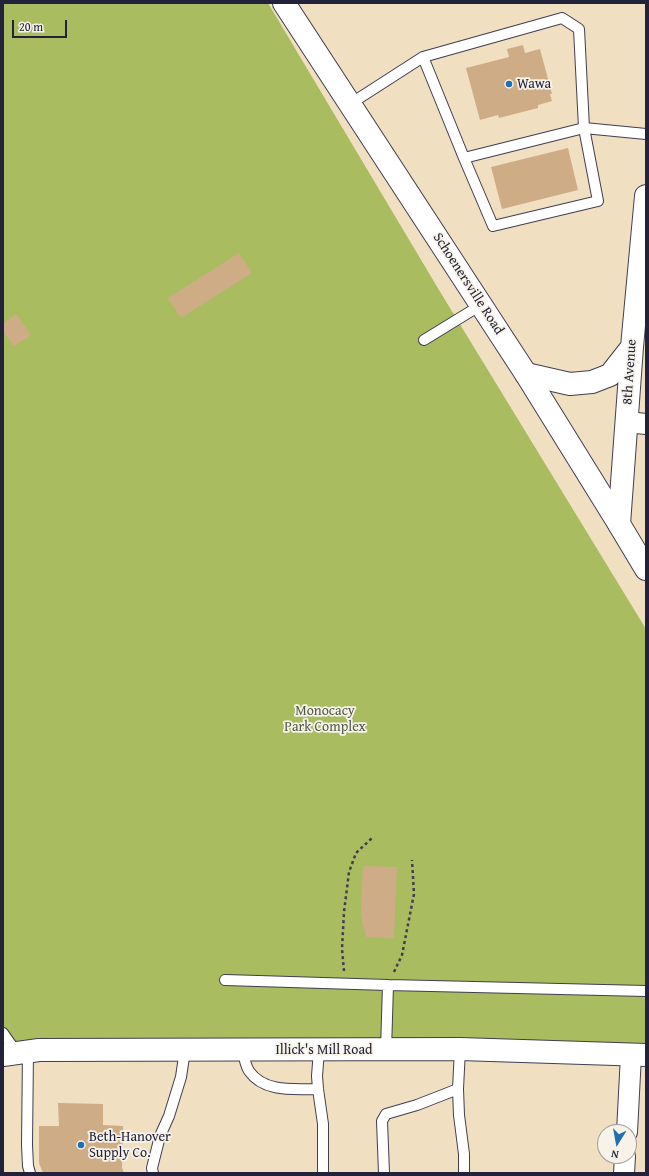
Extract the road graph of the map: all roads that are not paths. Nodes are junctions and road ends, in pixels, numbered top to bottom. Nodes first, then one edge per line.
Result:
1 (284, 3) edge
2 (423, 57) junction
3 (350, 104) junction
4 (584, 128) junction
5 (646, 134) edge
6 (464, 158) junction
7 (646, 196) edge
8 (481, 305) junction
9 (424, 340) dead end
10 (632, 347) junction
11 (526, 374) junction
12 (636, 423) edge
13 (619, 524) junction
14 (646, 569) edge
15 (224, 980) dead end
16 (388, 985) junction
17 (646, 991) edge
18 (3, 1033) edge
19 (185, 1050) junction
20 (243, 1050) junction
21 (319, 1050) junction
22 (386, 1050) junction
23 (460, 1050) junction
24 (16, 1053) edge
25 (639, 1055) edge
26 (318, 1089) junction
27 (458, 1089) junction
28 (628, 1124) edge
29 (30, 1173) edge
30 (153, 1173) edge
31 (323, 1173) edge
32 (384, 1173) edge
33 (464, 1173) edge

1 - 3 main road, Schoenersville Road
2 - 3 lane
2 - 4 lane
2 - 6 lane
3 - 8 main road, Schoenersville Road
4 - 5 lane
4 - 6 lane
4 - 6 lane
7 - 10 main road, 8th Avenue
8 - 9 lane
8 - 11 main road, Schoenersville Road
10 - 11 main road
10 - 12 main road, 8th Avenue
11 - 13 main road, Schoenersville Road
12 - 13 main road, 8th Avenue
13 - 14 main road, Schoenersville Road
15 - 16 lane
16 - 17 lane
16 - 22 lane
18 - 24 lane
19 - 20 main road, Illick's Mill Road
19 - 24 main road, Illick's Mill Road
19 - 30 lane
20 - 21 main road, Illick's Mill Road
20 - 26 lane
21 - 22 main road, Illick's Mill Road
21 - 26 lane
22 - 23 main road, Illick's Mill Road
23 - 25 main road, Illick's Mill Road
23 - 27 lane
24 - 29 lane
25 - 28 street
26 - 31 lane
27 - 32 lane
27 - 33 lane

